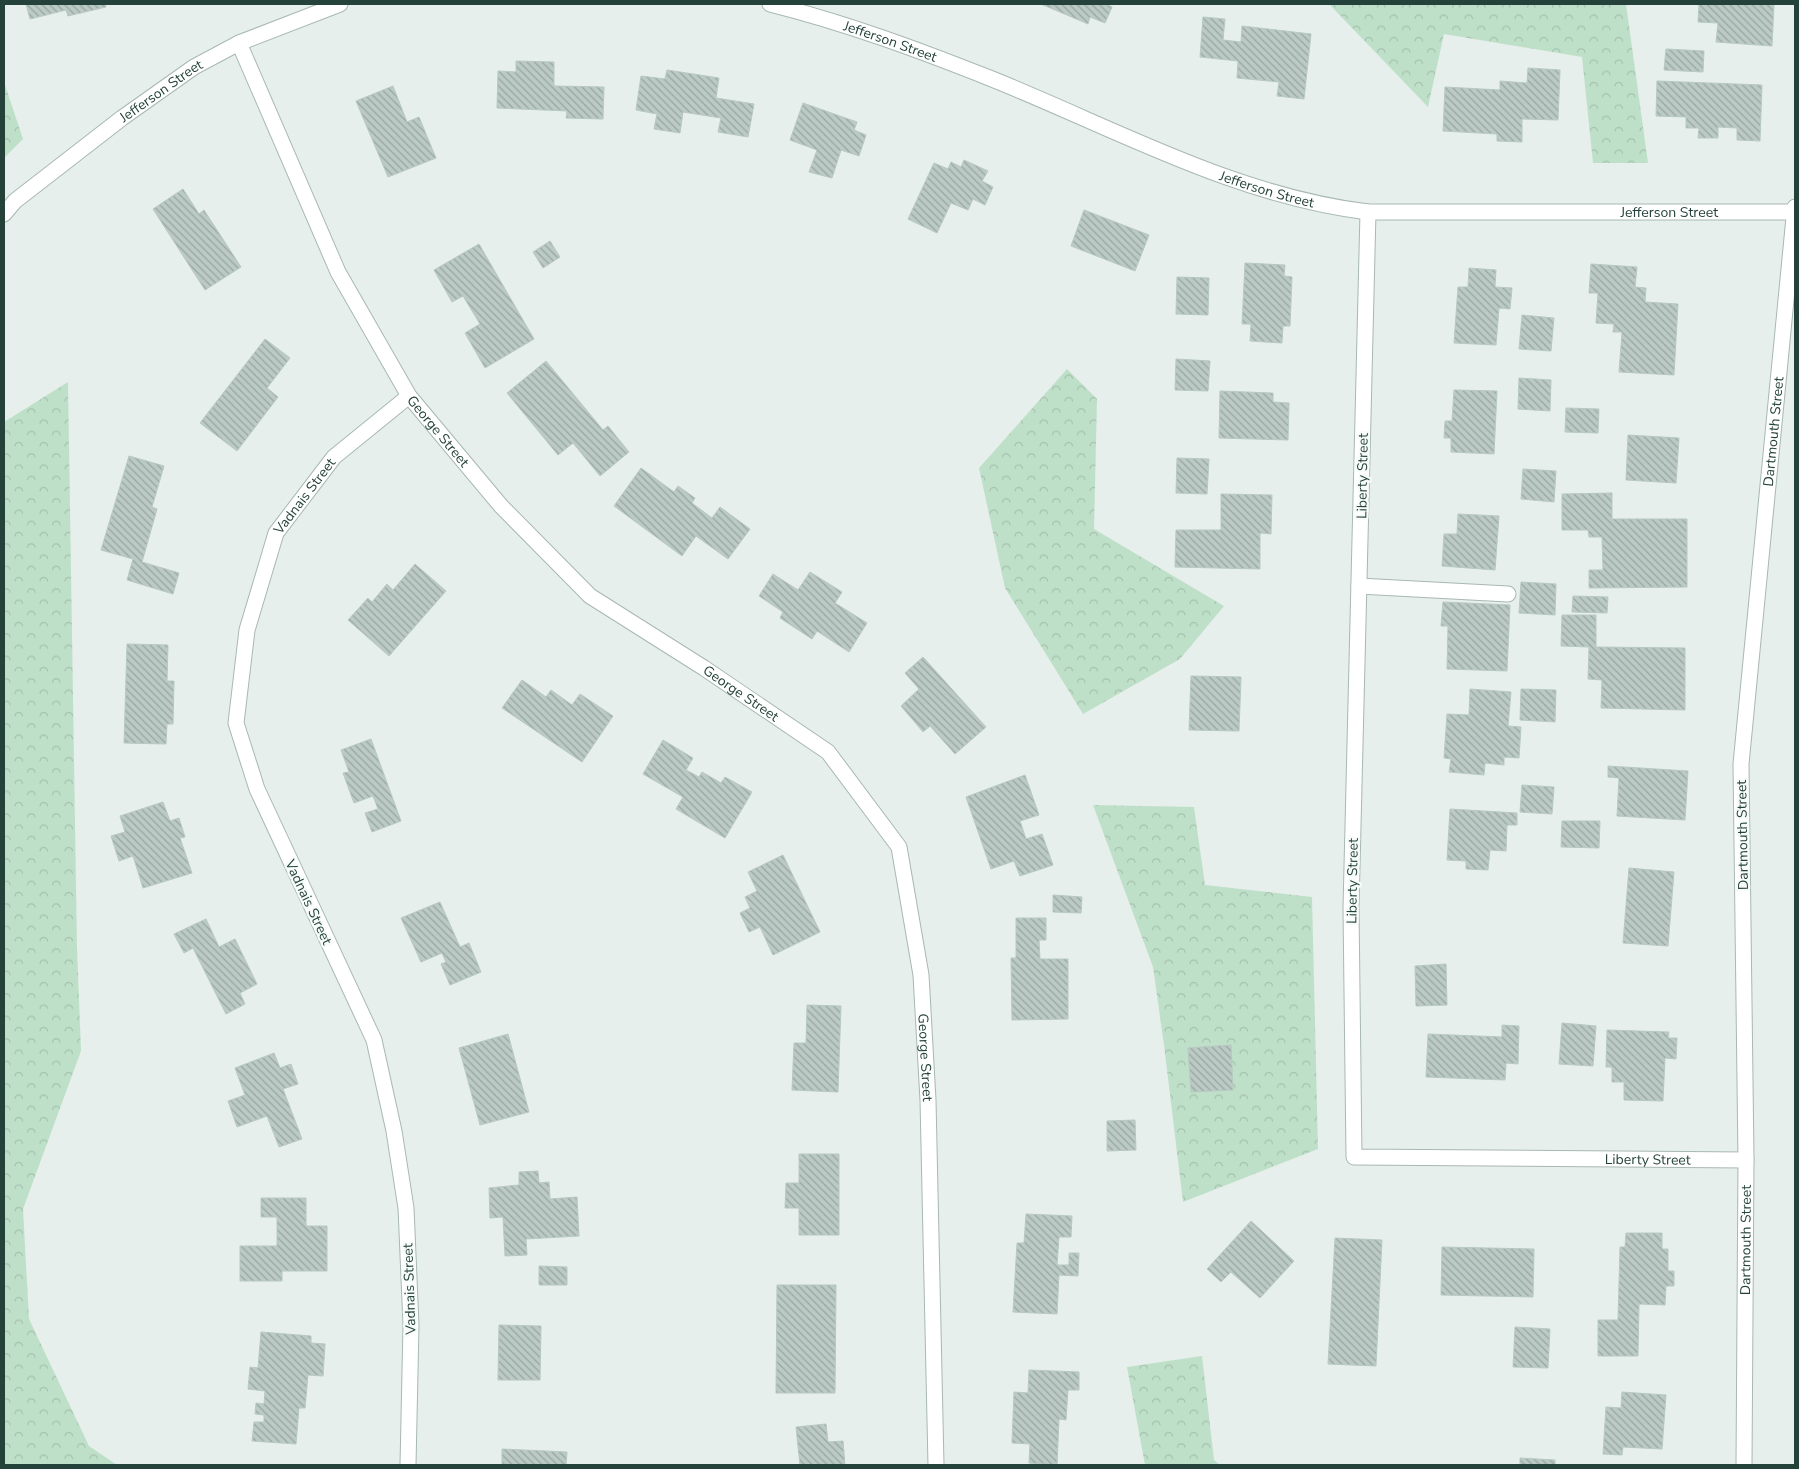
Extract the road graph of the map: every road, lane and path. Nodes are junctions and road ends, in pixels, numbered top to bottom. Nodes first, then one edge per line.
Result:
1 (340, 4) edge
2 (770, 4) edge
3 (239, 43) junction
4 (1795, 210) edge
5 (1368, 212) junction
6 (4, 214) edge
7 (410, 396) junction
8 (1359, 586) junction
9 (1508, 594) dead end
10 (1746, 1160) junction
11 (408, 1465) edge
12 (936, 1465) edge
13 (1744, 1465) edge

1 - 3 street, Jefferson Street
2 - 5 street, Jefferson Street
3 - 6 street, Jefferson Street
3 - 7 street, George Street
4 - 5 street, Jefferson Street
4 - 10 street, Dartmouth Street
5 - 8 street, Liberty Street
7 - 11 street, Vadnais Street
7 - 12 street, George Street
8 - 9 street
8 - 10 street, Liberty Street
10 - 13 street, Dartmouth Street

